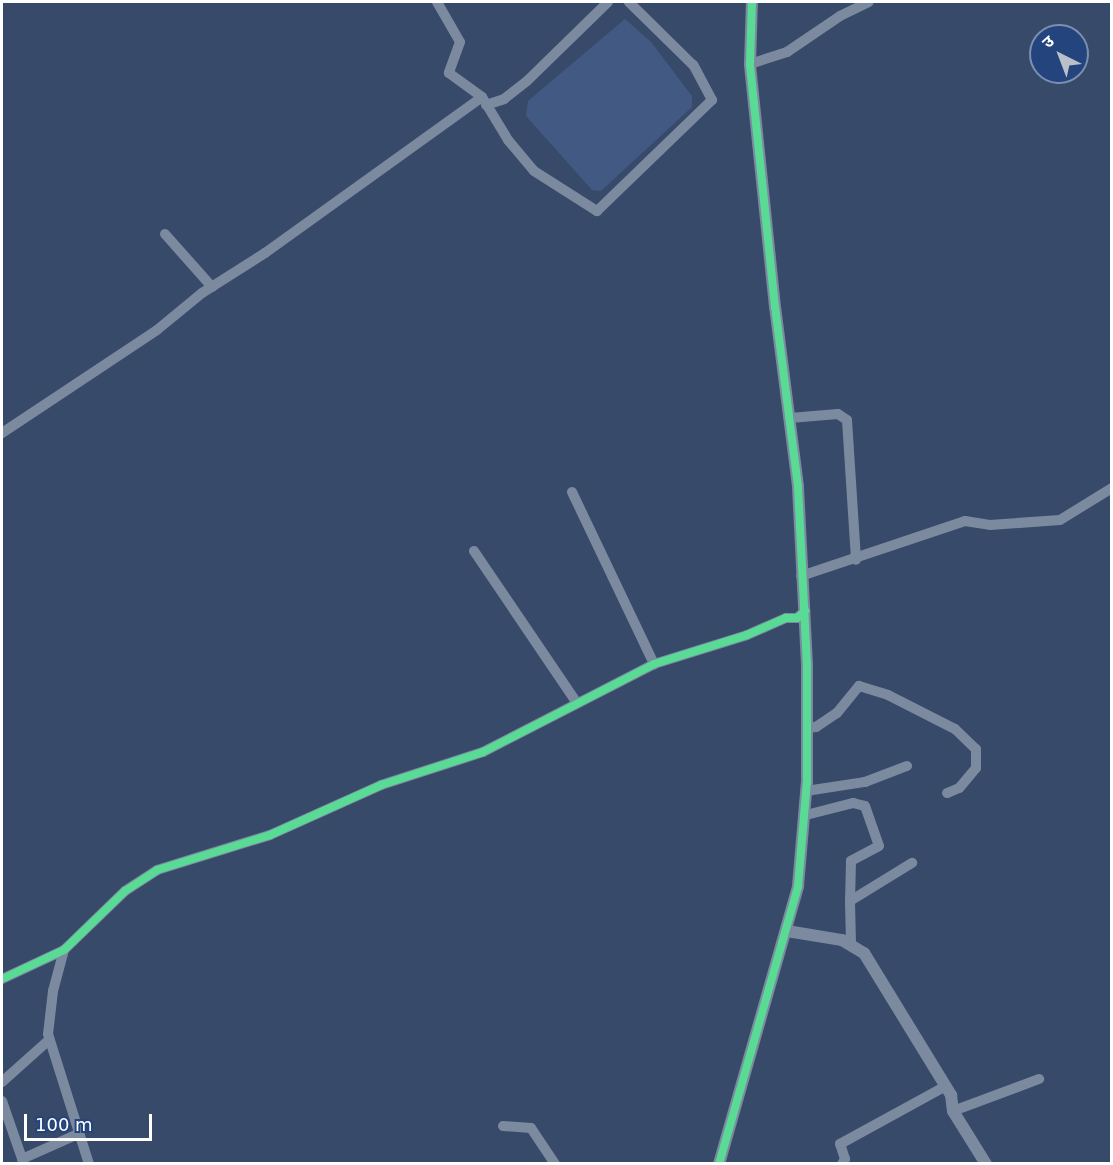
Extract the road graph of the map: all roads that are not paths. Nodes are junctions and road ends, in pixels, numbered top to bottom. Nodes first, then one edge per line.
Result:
1 (437, 2) edge
2 (608, 2) edge
3 (629, 2) edge
4 (752, 2) edge
5 (869, 2) edge
6 (750, 64) junction
7 (484, 101) junction
8 (165, 234) dead end
9 (212, 287) junction
10 (790, 418) junction
11 (2, 433) edge
12 (1112, 488) edge
13 (572, 492) dead end
14 (474, 551) dead end
15 (856, 560) junction
16 (801, 576) junction
17 (805, 610) junction
18 (654, 664) junction
19 (577, 703) junction
20 (807, 728) junction
21 (907, 766) dead end
22 (806, 792) junction
23 (947, 793) dead end
24 (806, 815) junction
25 (912, 863) dead end
26 (850, 902) junction
27 (787, 930) junction
28 (851, 943) junction
29 (64, 950) junction
30 (2, 980) edge
31 (49, 1040) junction
32 (1039, 1078) dead end
33 (2, 1082) edge
34 (946, 1086) junction
35 (2, 1101) edge
36 (953, 1111) junction
37 (503, 1126) dead end
38 (78, 1134) junction
39 (23, 1161) edge
40 (89, 1164) edge
41 (555, 1164) edge
42 (719, 1164) edge
43 (842, 1164) edge
44 (986, 1164) edge

1 - 7 street
2 - 7 street
3 - 7 street
4 - 6 street
5 - 6 street
6 - 10 street
7 - 9 street
8 - 9 street
9 - 11 street
10 - 15 street
10 - 16 street
12 - 15 street
13 - 18 street
14 - 19 street
15 - 16 street
16 - 17 street
17 - 18 street
17 - 20 street
18 - 19 street
19 - 29 street
20 - 22 street
20 - 23 street
21 - 22 street
22 - 24 street
24 - 26 street
24 - 27 street
25 - 26 street
26 - 28 street
27 - 28 street
27 - 42 street
28 - 34 street
29 - 30 street
29 - 31 street
31 - 33 street
31 - 38 street
32 - 36 street
34 - 36 street
34 - 43 street
35 - 39 street
36 - 44 street
37 - 41 street
38 - 39 street
38 - 40 street

